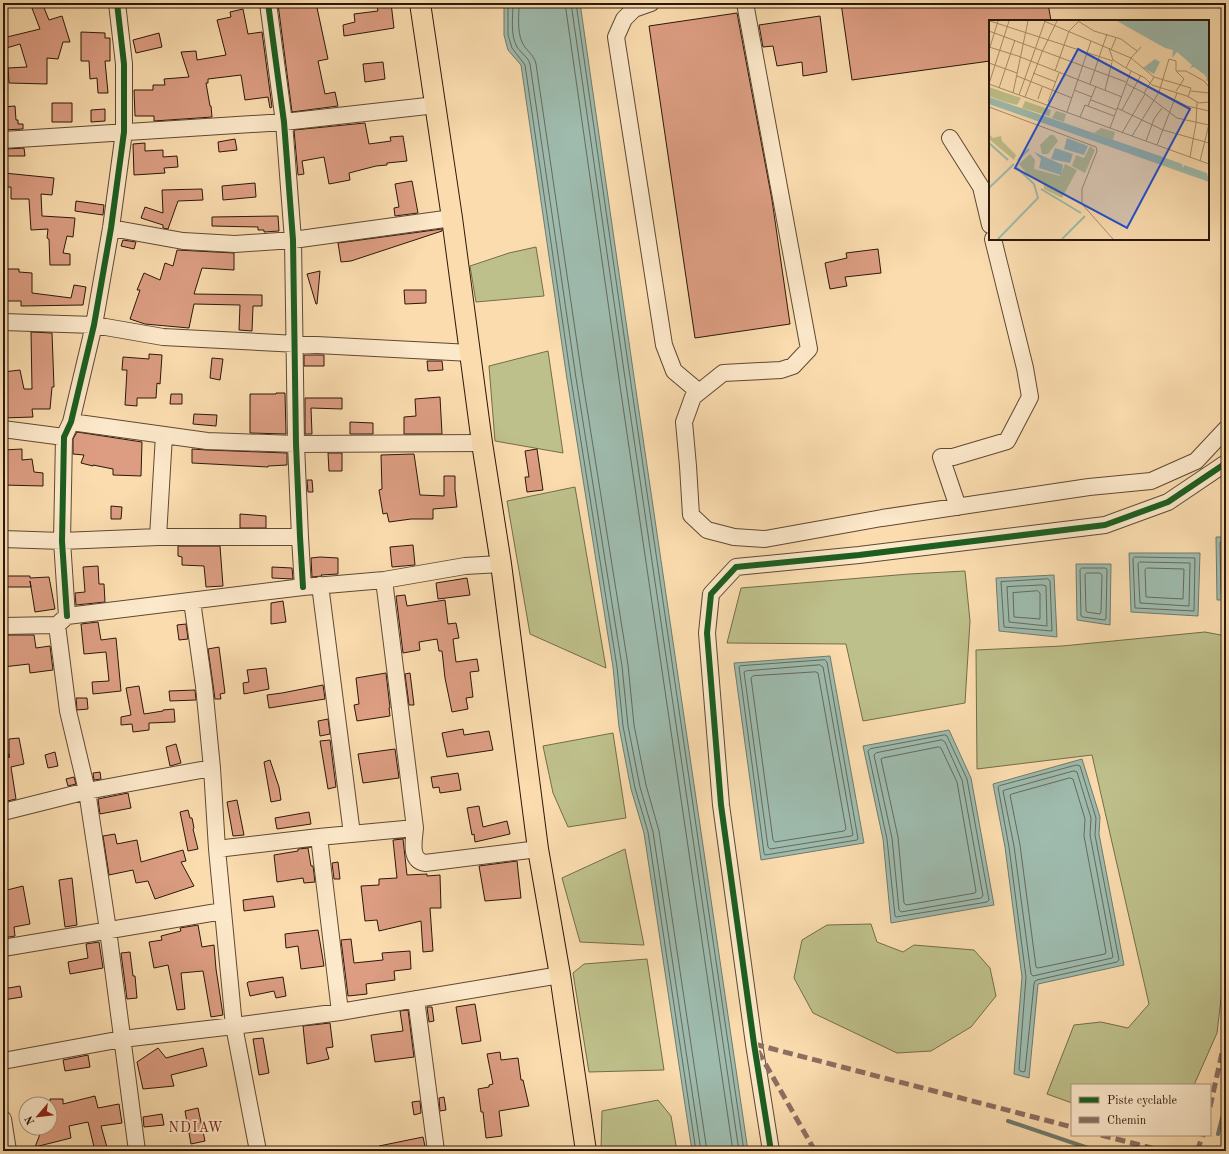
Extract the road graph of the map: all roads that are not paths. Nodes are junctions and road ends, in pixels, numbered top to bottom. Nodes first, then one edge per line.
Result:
1 (117, 3) edge
2 (268, 3) edge
3 (420, 3) edge
4 (650, 3) edge
5 (745, 3) edge
6 (436, 105) junction
7 (284, 122) junction
8 (124, 132) junction
9 (950, 138) dead end
10 (3, 140) edge
11 (452, 218) junction
12 (989, 221) edge
13 (111, 228) junction
14 (293, 240) junction
15 (993, 240) edge
16 (3, 322) edge
17 (94, 325) junction
18 (295, 344) junction
19 (471, 353) junction
20 (699, 392) junction
21 (71, 422) junction
22 (3, 429) edge
23 (1226, 429) edge
24 (164, 435) junction
25 (64, 437) junction
26 (482, 443) junction
27 (296, 444) junction
28 (1226, 462) edge
29 (958, 507) junction
30 (158, 537) junction
31 (300, 537) junction
32 (3, 539) edge
33 (62, 541) junction
34 (501, 564) junction
35 (384, 580) junction
36 (320, 585) junction
37 (303, 587) junction
38 (192, 601) junction
39 (62, 620) junction
40 (3, 626) edge
41 (212, 768) junction
42 (87, 791) junction
43 (3, 812) edge
44 (415, 828) junction
45 (352, 834) junction
46 (319, 837) junction
47 (217, 849) junction
48 (538, 849) junction
49 (222, 911) junction
50 (108, 930) junction
51 (3, 948) edge
52 (560, 975) junction
53 (416, 999) junction
54 (340, 1012) junction
55 (234, 1026) junction
56 (122, 1040) junction
57 (3, 1061) edge
58 (3, 1119) edge
59 (8, 1151) edge
60 (137, 1151) edge
61 (258, 1151) edge
62 (436, 1151) edge
63 (586, 1151) edge
64 (771, 1151) edge

1 - 8 street
2 - 7 street
3 - 6 main road
4 - 20 street
5 - 20 street
6 - 7 street
6 - 11 main road
7 - 8 street
7 - 14 street
8 - 10 street
8 - 13 street
9 - 12 street
11 - 14 street
11 - 19 main road
13 - 14 street
13 - 17 street
14 - 18 street
15 - 29 street
16 - 17 street
17 - 18 street
17 - 21 street
18 - 19 street
18 - 27 street
19 - 26 main road
20 - 29 street
21 - 24 street
21 - 25 street
22 - 25 street
23 - 29 street
24 - 27 street
24 - 30 street
25 - 33 street
26 - 27 street
26 - 34 main road
27 - 31 street
28 - 64 street
30 - 31 street
30 - 33 street
31 - 37 street
32 - 33 street
33 - 39 street
34 - 35 street
34 - 48 main road
35 - 36 street
35 - 44 street
36 - 37 street
36 - 45 street
37 - 38 street
38 - 39 street
38 - 41 street
39 - 40 street
39 - 42 street
41 - 42 street
41 - 47 street
42 - 43 street
42 - 50 street
44 - 45 street
44 - 48 street
45 - 46 street
46 - 47 street
46 - 54 street
47 - 49 street
48 - 52 main road
49 - 50 street
49 - 55 street
50 - 51 street
50 - 56 street
52 - 53 street
52 - 63 main road
53 - 54 street
53 - 62 street
54 - 55 street
55 - 56 street
55 - 61 street
56 - 57 street
56 - 60 street
58 - 59 street

